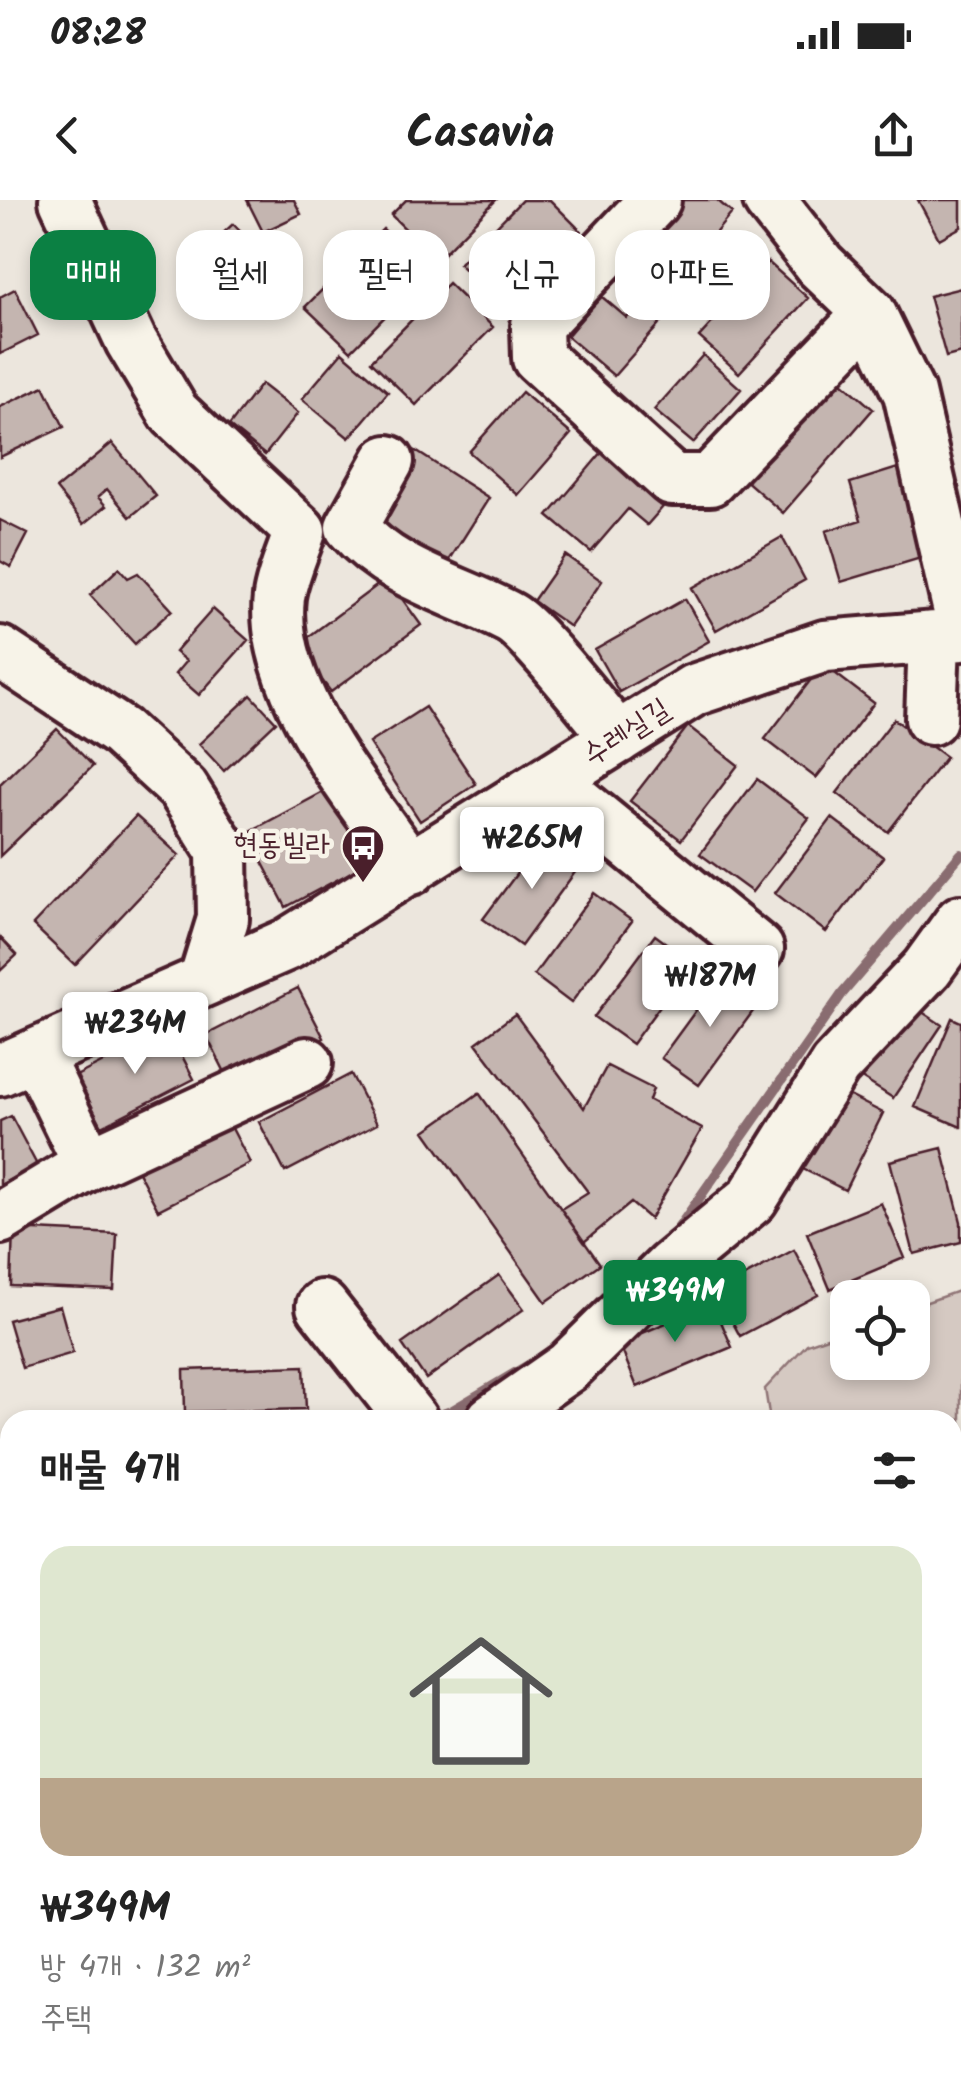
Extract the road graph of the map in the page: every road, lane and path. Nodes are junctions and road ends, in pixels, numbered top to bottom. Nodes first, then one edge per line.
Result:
1 (64, 200) edge
2 (655, 200) edge
3 (772, 202) edge
4 (870, 313) junction
5 (388, 461) dead end
6 (952, 632) edge
7 (0, 652) edge
8 (931, 718) dead end
9 (618, 738) junction
10 (552, 781) junction
11 (412, 869) junction
12 (961, 921) edge
13 (758, 949) dead end
14 (204, 981) junction
15 (18, 1062) edge
16 (307, 1063) dead end
17 (89, 1164) junction
18 (0, 1218) edge
19 (322, 1306) dead end
20 (404, 1410) edge
21 (506, 1410) edge

1 - 11 street
2 - 4 street
3 - 4 street
4 - 6 street
5 - 9 street
6 - 8 street
6 - 9 street, 수레실길
7 - 14 street
9 - 10 street, 수레실길
10 - 11 street, 수레실길
10 - 13 street
11 - 14 street, 수레실길
12 - 21 street
14 - 15 street, 수레실길
15 - 17 street
16 - 17 street
17 - 18 street
19 - 20 street

